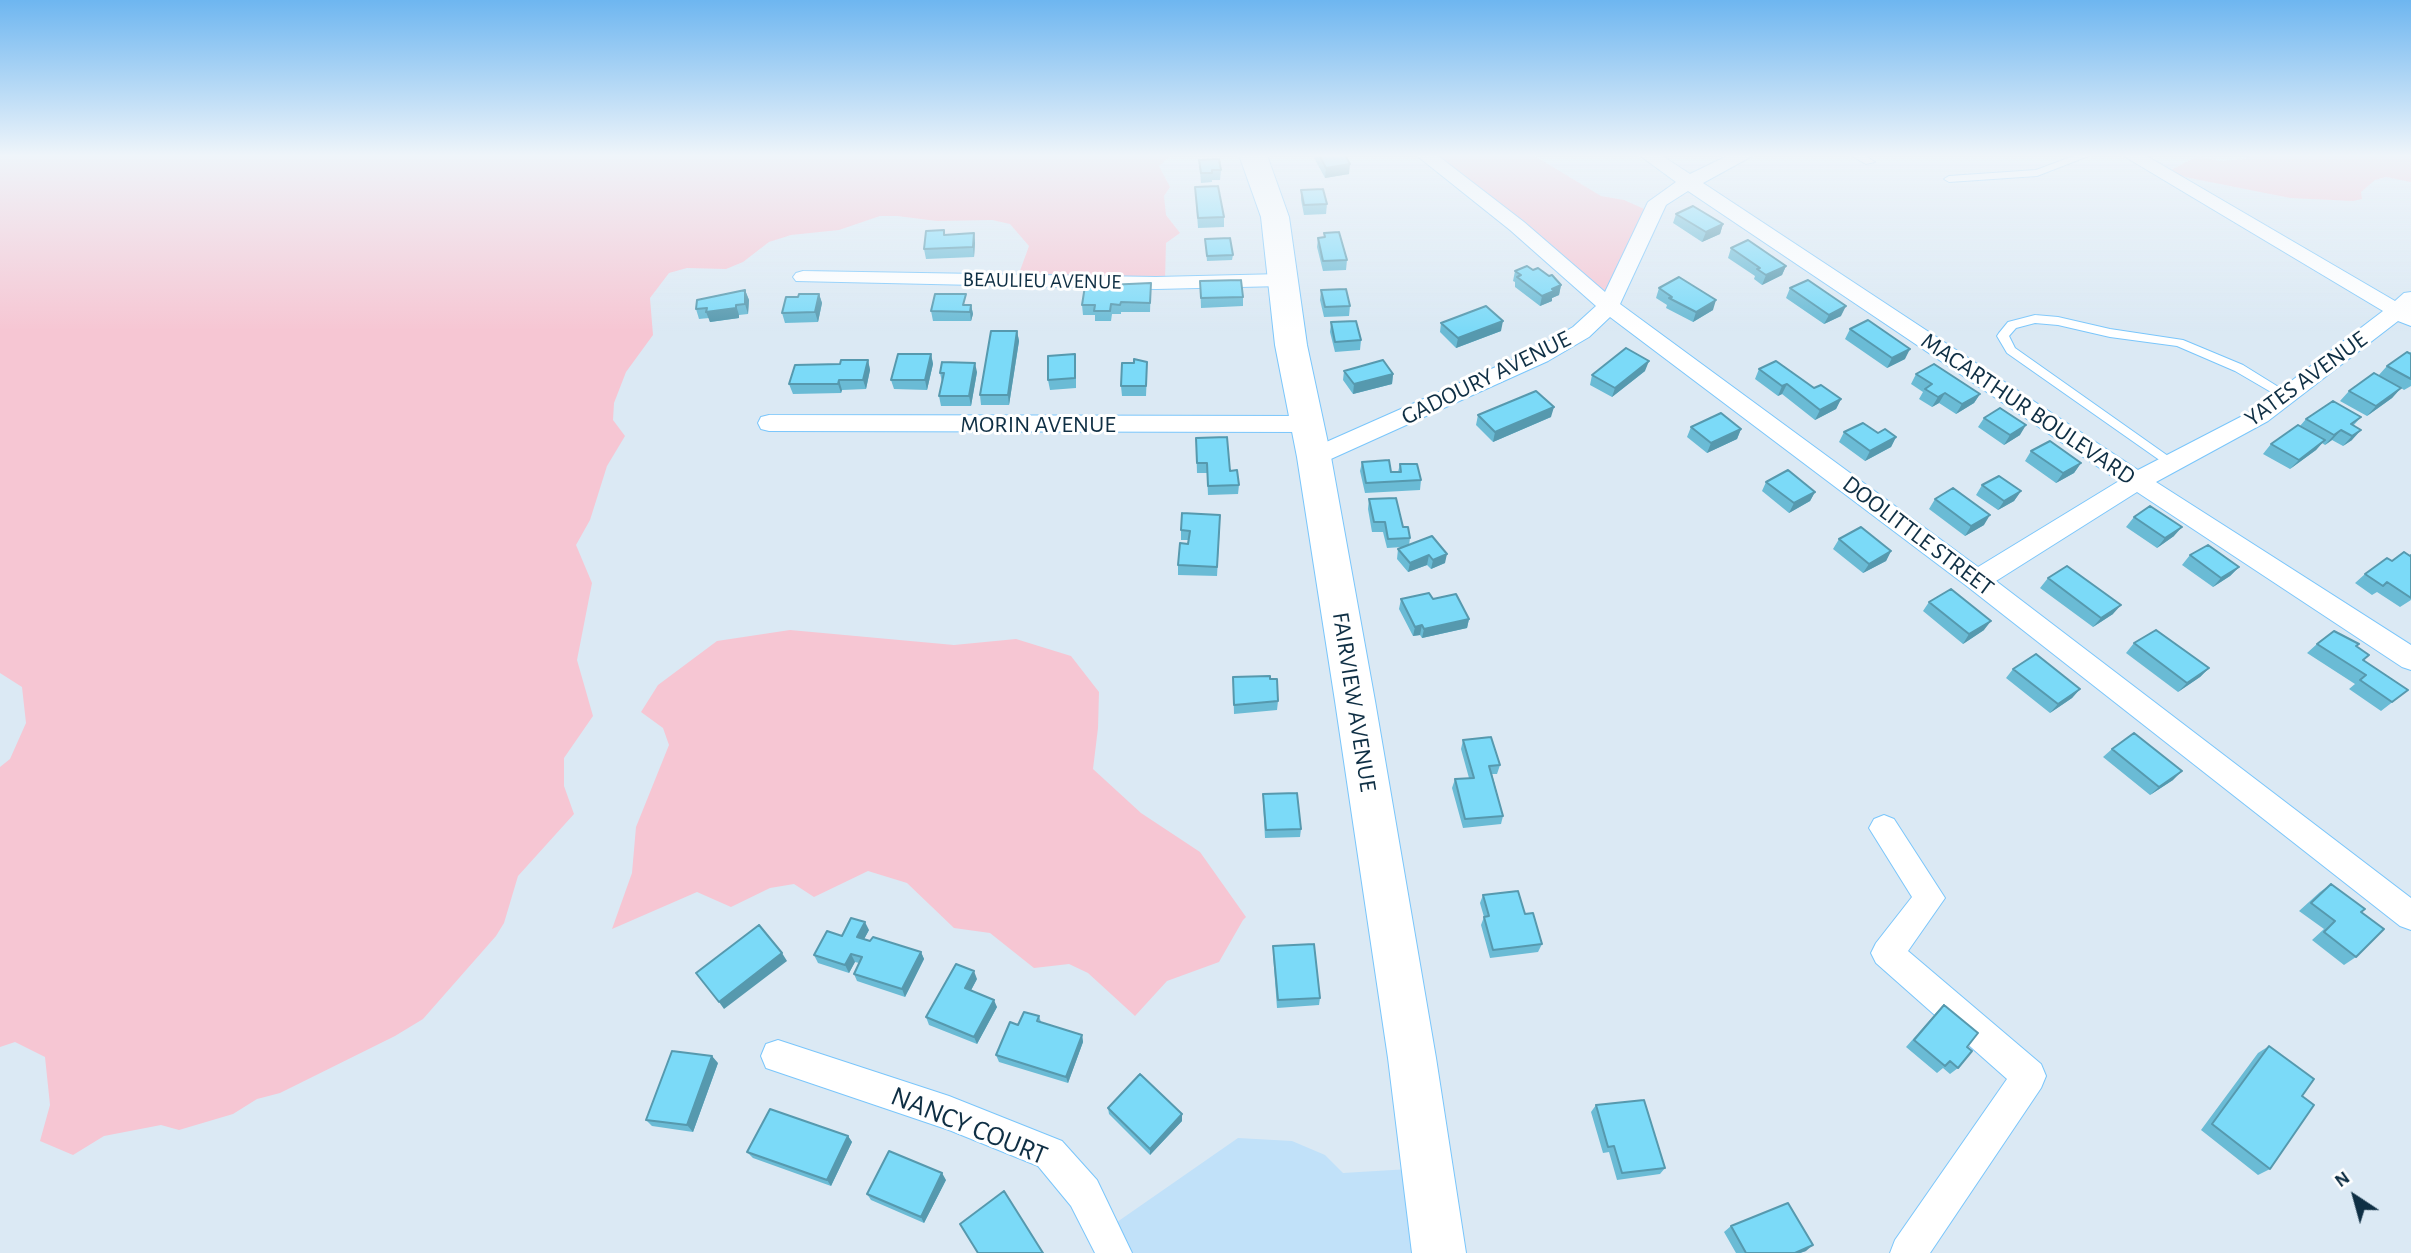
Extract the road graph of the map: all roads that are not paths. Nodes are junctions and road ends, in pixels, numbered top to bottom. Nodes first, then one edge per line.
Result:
1 (1274, 213) edge
2 (1501, 213) edge
3 (1653, 213) edge
4 (1733, 213) edge
5 (2235, 213) edge
6 (803, 277) dead end
7 (1282, 280) junction
8 (1609, 306) junction
9 (2406, 309) edge
10 (2287, 396) junction
11 (769, 423) dead end
12 (1311, 440) junction
13 (2172, 463) junction
14 (2137, 481) junction
15 (1977, 580) junction
16 (2411, 659) edge
17 (1884, 828) dead end
18 (2411, 916) edge
19 (778, 1056) dead end
20 (1114, 1253) edge
21 (1439, 1253) edge
22 (1908, 1253) edge

1 - 7 main road, FAIRVIEW AVENUE
2 - 8 street, DOOLITTLE STREET
3 - 8 street, GADOURY AVENUE
4 - 14 street, MACARTHUR BOULEVARD
5 - 9 street
6 - 7 street, BEAULIEU AVENUE
7 - 12 main road, FAIRVIEW AVENUE
8 - 12 street, GADOURY AVENUE
8 - 15 street, DOOLITTLE STREET
9 - 10 street, YATES AVENUE
10 - 13 street, YATES AVENUE
10 - 13 lane
11 - 12 street, MORIN AVENUE
12 - 21 main road, FAIRVIEW AVENUE
13 - 14 street, YATES AVENUE
14 - 15 street, YATES AVENUE
14 - 16 street, MACARTHUR BOULEVARD
15 - 18 street, DOOLITTLE STREET
17 - 22 street
19 - 20 street, NANCY COURT

